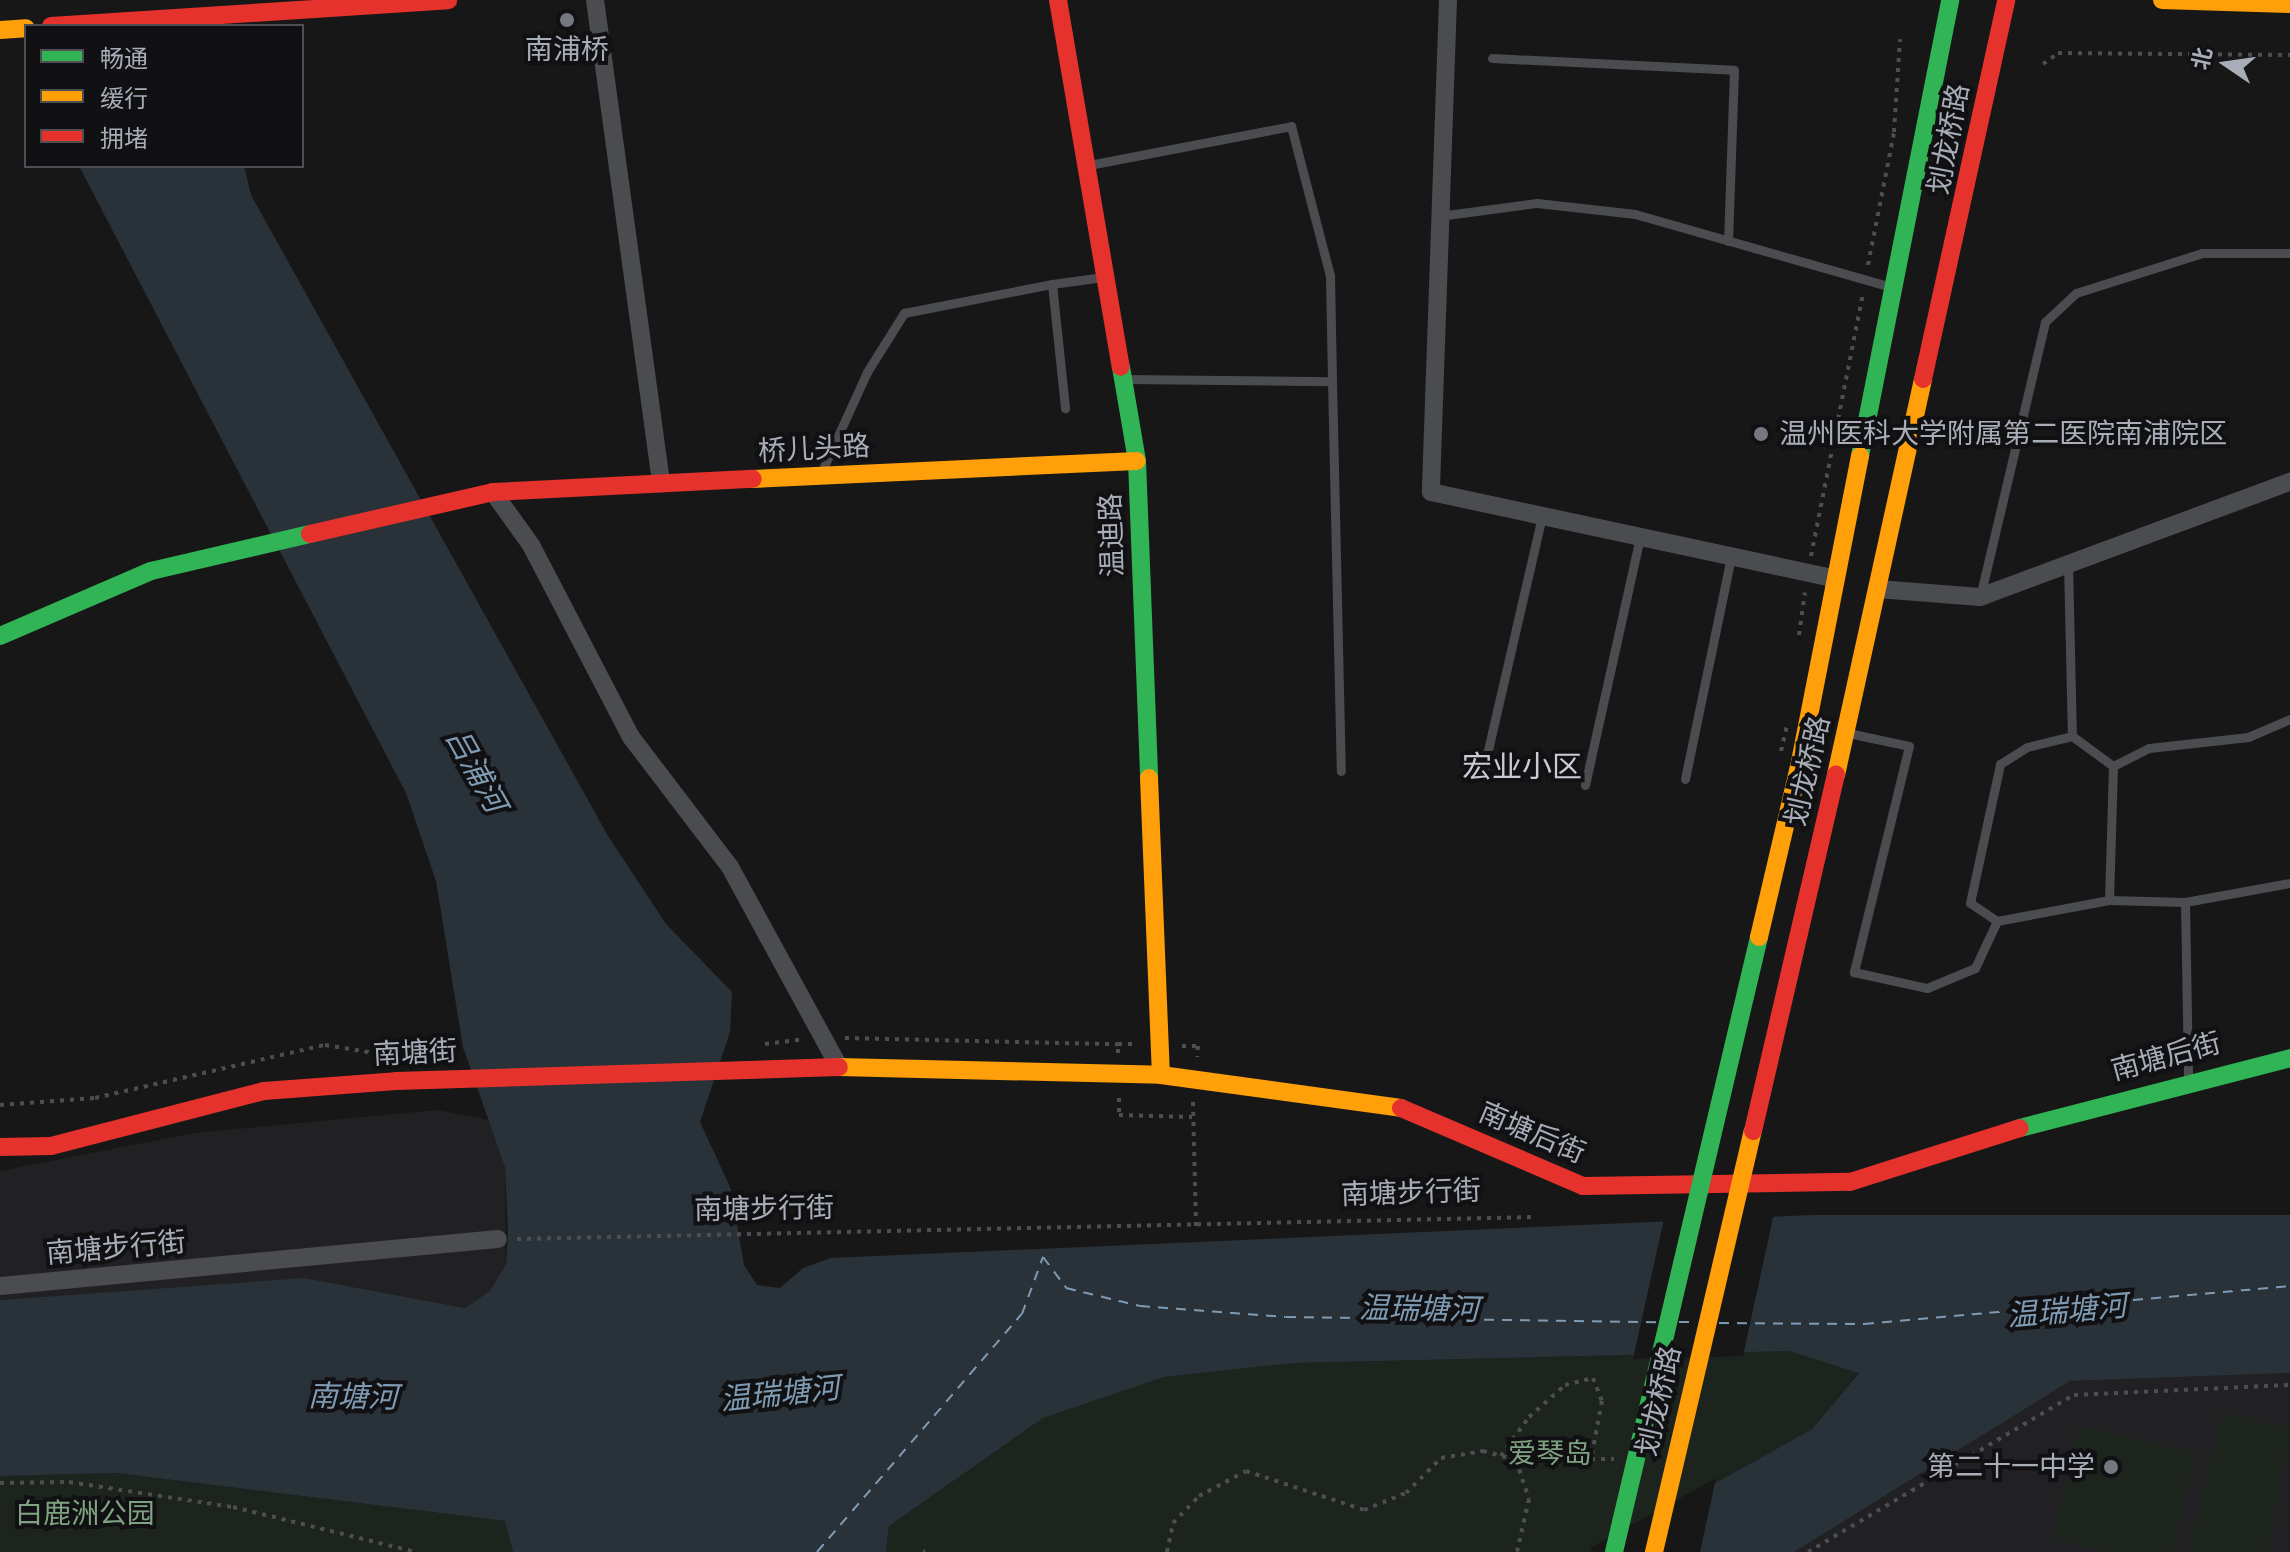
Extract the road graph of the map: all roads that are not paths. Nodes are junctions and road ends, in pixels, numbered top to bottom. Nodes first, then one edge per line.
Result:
1 (448, 0) edge
2 (595, 0) edge
3 (1058, 0) edge
4 (1448, 0) edge
5 (1950, 0) edge
6 (2006, 0) edge
7 (2162, 0) edge
8 (2290, 4) edge
9 (77, 24) edge
10 (24, 28) edge
11 (0, 30) edge
12 (1492, 58) dead end
13 (1089, 165) junction
14 (1436, 217) junction
15 (1728, 241) junction
16 (2290, 253) edge
17 (1110, 276) junction
18 (1052, 284) junction
19 (1893, 288) junction
20 (1125, 379) junction
21 (1332, 381) junction
22 (1065, 408) dead end
23 (1137, 461) junction
24 (820, 476) junction
25 (2290, 482) edge
26 (661, 484) junction
27 (493, 492) junction
28 (1542, 516) junction
29 (1640, 537) junction
30 (1731, 557) junction
31 (2068, 563) junction
32 (1836, 579) junction
33 (1878, 589) junction
34 (1980, 597) junction
35 (0, 636) edge
36 (2290, 719) edge
37 (1846, 733) junction
38 (2072, 736) junction
39 (2113, 766) junction
40 (1341, 771) dead end
41 (1482, 776) dead end
42 (1685, 779) dead end
43 (1585, 785) dead end
44 (2290, 883) edge
45 (2109, 900) junction
46 (2185, 902) junction
47 (1997, 921) junction
48 (2290, 1058) edge
49 (839, 1067) junction
50 (1161, 1075) junction
51 (2188, 1080) junction
52 (0, 1147) edge
53 (498, 1239) road end
54 (0, 1286) edge
55 (1614, 1552) edge
56 (1654, 1552) edge

1 - 9 street
2 - 26 street
3 - 13 street, 温迪路
4 - 14 street
5 - 19 street, 划龙桥路
6 - 33 street, 划龙桥路
7 - 8 street
10 - 11 street
12 - 15 lane
13 - 17 street, 温迪路
13 - 21 lane
14 - 15 lane
14 - 28 street
15 - 19 lane
16 - 34 lane
17 - 18 lane
17 - 20 street, 温迪路
18 - 22 lane
18 - 24 lane
19 - 32 street, 划龙桥路
20 - 21 lane
20 - 23 street, 温迪路
21 - 40 lane
23 - 24 street, 桥儿头路
23 - 50 street, 温迪路
24 - 26 street, 桥儿头路
25 - 31 street
26 - 27 street, 桥儿头路
27 - 35 street, 桥儿头路
27 - 49 street
28 - 29 street
28 - 41 lane
29 - 30 street
29 - 43 lane
30 - 32 street
30 - 42 lane
31 - 34 street
31 - 38 lane
32 - 55 street, 划龙桥路, bridge
33 - 34 street
33 - 37 street, 划龙桥路
36 - 39 lane
37 - 47 lane
37 - 56 street, 划龙桥路, bridge
38 - 39 lane
38 - 47 lane
39 - 45 lane
44 - 46 lane
45 - 46 lane
45 - 47 lane
46 - 51 lane
48 - 51 street, 南塘后街
49 - 50 street, 南塘后街
49 - 52 street, 南塘街, bridge
50 - 51 street, 南塘后街
53 - 54 street, 南塘步行街

